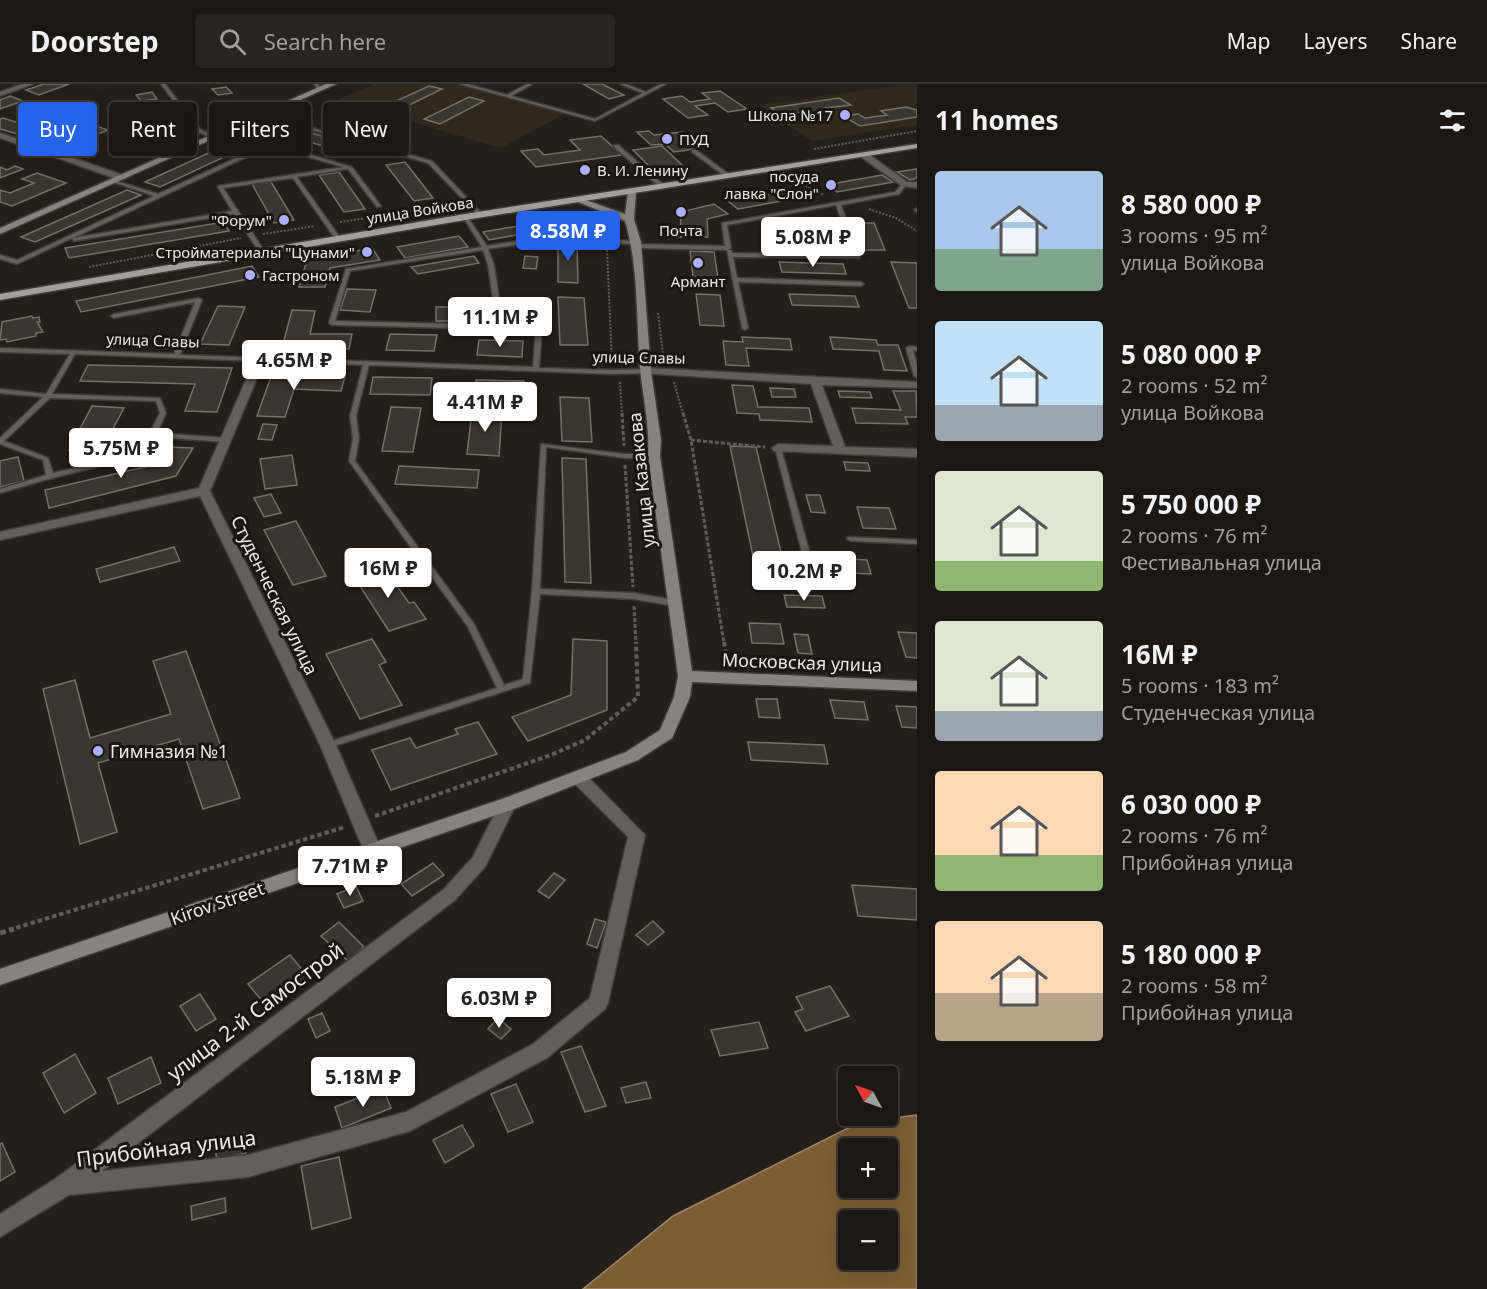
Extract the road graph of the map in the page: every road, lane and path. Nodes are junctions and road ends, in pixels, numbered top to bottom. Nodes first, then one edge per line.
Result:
1 (29, 84) edge
2 (163, 84) edge
3 (332, 84) edge
4 (462, 84) edge
5 (530, 84) edge
6 (622, 84) edge
7 (663, 84) edge
8 (318, 87) edge
9 (646, 93) junction
10 (0, 94) edge
11 (508, 96) junction
12 (288, 102) edge
13 (311, 128) edge
14 (0, 135) edge
15 (209, 135) edge
16 (209, 139) edge
17 (18, 141) edge
18 (616, 146) dead end
19 (917, 146) edge
20 (694, 151) dead end
21 (864, 155) junction
22 (59, 156) edge
23 (244, 156) edge
24 (310, 156) edge
25 (350, 168) junction
26 (294, 176) junction
27 (728, 177) junction
28 (119, 179) junction
29 (905, 184) junction
30 (917, 184) edge
31 (663, 187) junction
32 (632, 192) junction
33 (159, 196) junction
34 (577, 200) junction
35 (838, 204) junction
36 (379, 206) dead end
37 (235, 213) junction
38 (481, 215) junction
39 (465, 217) junction
40 (628, 219) junction
41 (0, 231) edge
42 (338, 239) junction
43 (65, 240) junction
44 (607, 242) junction
45 (636, 244) junction
46 (485, 247) junction
47 (728, 248) junction
48 (262, 252) junction
49 (730, 255) junction
50 (0, 257) edge
51 (735, 280) junction
52 (861, 284) dead end
53 (0, 297) edge
54 (657, 305) dead end
55 (114, 316) dead end
56 (493, 327) junction
57 (745, 328) dead end
58 (917, 349) edge
59 (0, 350) edge
60 (74, 352) junction
61 (176, 356) junction
62 (259, 358) junction
63 (366, 363) junction
64 (536, 369) junction
65 (646, 371) junction
66 (670, 371) junction
67 (613, 372) junction
68 (917, 376) edge
69 (815, 381) junction
70 (917, 385) edge
71 (0, 391) edge
72 (48, 396) junction
73 (153, 435) junction
74 (226, 440) junction
75 (691, 440) junction
76 (0, 442) edge
77 (778, 448) junction
78 (840, 450) junction
79 (917, 453) edge
80 (625, 456) junction
81 (654, 456) junction
82 (50, 476) junction
83 (0, 491) edge
84 (204, 491) junction
85 (0, 536) edge
86 (851, 539) dead end
87 (917, 542) edge
88 (813, 580) dead end
89 (536, 591) junction
90 (634, 596) junction
91 (674, 603) junction
92 (685, 676) junction
93 (730, 678) junction
94 (917, 686) edge
95 (502, 689) junction
96 (666, 734) joint
97 (328, 745) junction
98 (578, 777) junction
99 (508, 804) junction
100 (360, 822) junction
101 (372, 849) junction
102 (0, 933) edge
103 (0, 977) edge
104 (66, 1185) junction
105 (0, 1226) edge

1 - 10 street
2 - 15 lane
3 - 8 main road
4 - 11 lane
5 - 11 lane
6 - 9 lane
7 - 9 lane
8 - 12 main road
9 - 11 lane
13 - 38 lane
14 - 17 street
16 - 28 main road
18 - 31 lane
19 - 21 main road, улица Войкова
20 - 27 lane
21 - 27 main road, улица Войкова
21 - 29 street
22 - 28 street
23 - 33 lane
24 - 25 lane
25 - 26 lane
25 - 36 lane
26 - 37 lane
26 - 42 lane
27 - 31 main road, улица Войкова
28 - 33 lane
28 - 41 main road
29 - 30 street
29 - 35 lane
31 - 32 main road, улица Войкова
32 - 34 main road, улица Войкова
32 - 40 main road, улица Казакова
33 - 43 lane
34 - 38 main road, улица Войкова
34 - 40 main road
35 - 47 lane
35 - 49 lane
37 - 43 lane
37 - 48 lane
38 - 39 main road, улица Войкова
39 - 42 main road, улица Войкова
39 - 46 lane
40 - 45 main road, улица Казакова
42 - 48 main road, улица Войкова
43 - 50 lane
44 - 45 lane
44 - 46 lane
44 - 67 path
45 - 47 lane
45 - 65 main road, улица Казакова
46 - 56 lane
46 - 56 lane
47 - 49 lane
48 - 53 main road, улица Войкова
49 - 51 lane
51 - 52 lane
51 - 57 lane
54 - 66 path
55 - 61 lane
56 - 64 lane
58 - 68 lane
59 - 60 lane, улица Славы
60 - 61 lane, улица Славы
60 - 72 lane
61 - 62 lane, улица Славы
62 - 63 lane, улица Славы
62 - 74 street
63 - 64 lane, улица Славы
63 - 95 lane
64 - 67 lane, улица Славы
65 - 66 street, улица Славы
65 - 67 lane, улица Славы
65 - 81 main road, улица Казакова
66 - 69 street, улица Славы
66 - 75 path
67 - 80 path
69 - 70 street, улица Славы
69 - 78 street
71 - 72 lane
72 - 73 lane
72 - 76 lane
73 - 74 lane
73 - 82 lane
74 - 84 street
75 - 77 path
75 - 93 path
76 - 82 lane
77 - 78 street
77 - 88 lane
78 - 79 street
80 - 81 lane
80 - 89 lane
80 - 90 path
81 - 91 main road, улица Казакова
82 - 83 lane
84 - 85 street
84 - 97 street, Студенческая улица
86 - 87 lane
89 - 90 lane
89 - 95 lane
90 - 91 lane
90 - 100 path
91 - 92 main road, улица Казакова
92 - 93 main road, Московская улица
92 - 96 main road, улица Казакова
93 - 94 main road, Московская улица
95 - 97 lane
96 - 98 main road, Kirov Street
97 - 100 street, Студенческая улица
98 - 99 main road, Kirov Street
98 - 104 street, Прибойная улица
99 - 101 main road, Kirov Street
99 - 104 street, улица 2-й Самострой
100 - 101 street, Студенческая улица
100 - 102 path
101 - 103 main road, Kirov Street
104 - 105 street, улица 2-й Самострой

